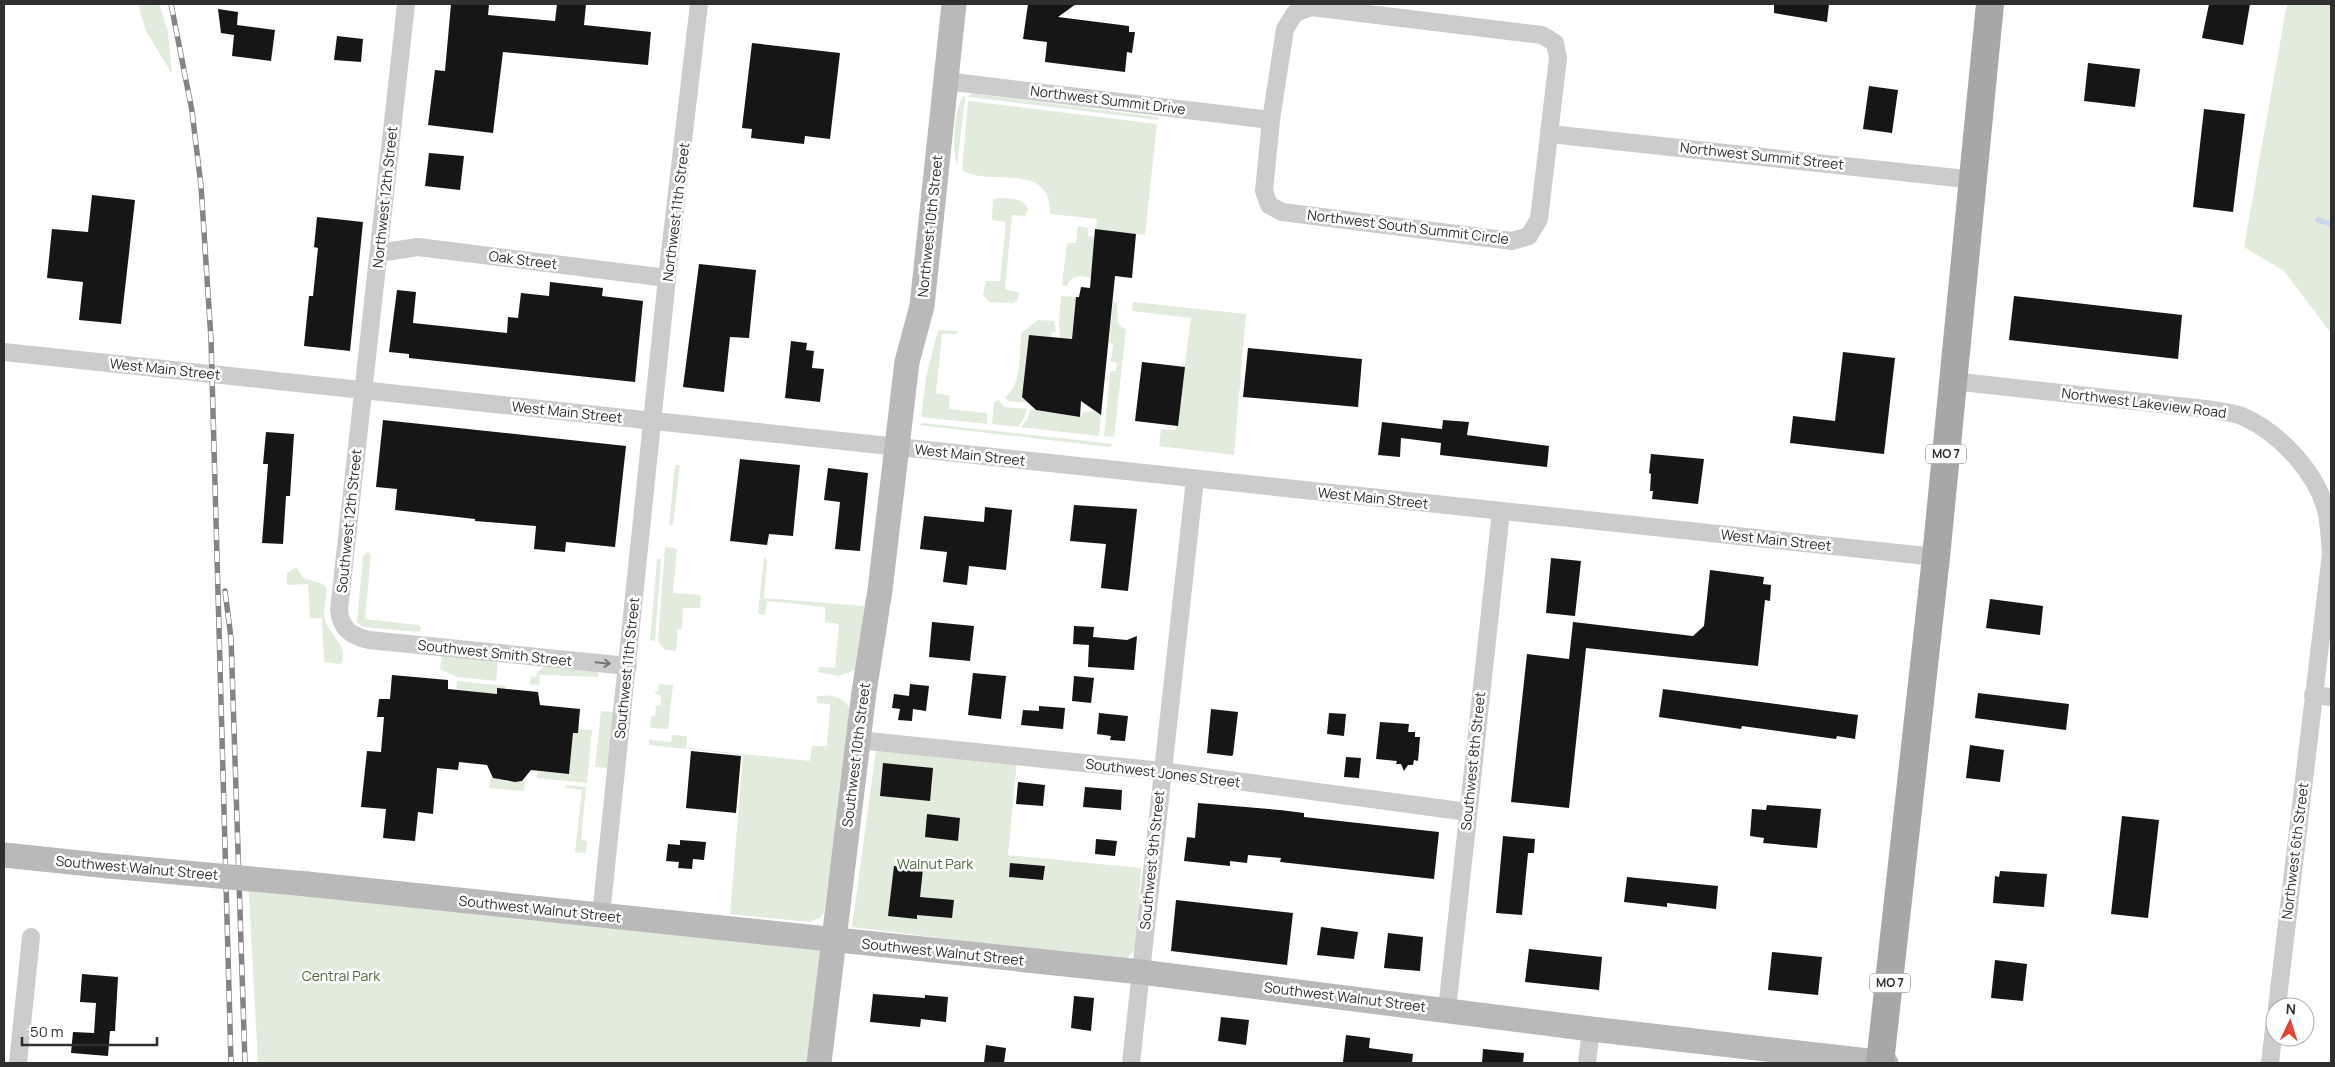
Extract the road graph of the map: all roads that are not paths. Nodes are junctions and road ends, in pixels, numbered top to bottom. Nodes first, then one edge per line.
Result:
1 (406, 4) edge
2 (699, 4) edge
3 (954, 4) edge
4 (1990, 4) edge
5 (945, 81) junction
6 (1271, 120) junction
7 (1550, 134) junction
8 (1974, 180) junction
9 (379, 253) junction
10 (668, 278) junction
11 (4, 352) edge
12 (1952, 381) junction
13 (363, 390) junction
14 (652, 421) junction
15 (897, 447) junction
16 (1195, 479) junction
17 (1501, 511) junction
18 (1936, 557) junction
19 (363, 639) joint
20 (628, 666) junction
21 (2313, 695) junction
22 (2331, 697) edge
23 (858, 740) junction
24 (1162, 771) junction
25 (1468, 812) junction
26 (4, 855) edge
27 (601, 915) junction
28 (31, 938) dead end
29 (833, 941) junction
30 (1141, 972) junction
31 (2278, 997) edge
32 (1447, 1010) junction
33 (1590, 1029) junction
34 (2272, 1047) edge
35 (18, 1063) edge
36 (819, 1063) edge
37 (1131, 1063) edge
38 (1587, 1063) edge
39 (1880, 1063) edge
40 (1886, 1063) edge
41 (2270, 1063) edge

1 - 9 street, Northwest 12th Street
2 - 10 street, Northwest 11th Street
3 - 5 street, Northwest 10th Street
4 - 8 main road, MO 7
5 - 6 street, Northwest Summit Drive
5 - 15 street, Northwest 10th Street
6 - 7 street, Northwest South Summit Circle
6 - 7 street, Northwest South Summit Circle
7 - 8 street, Northwest Summit Street
8 - 12 main road, MO 7
9 - 10 street, Oak Street
9 - 13 street, Northwest 12th Street
10 - 14 street, Northwest 11th Street
11 - 13 street, West Main Street
12 - 18 main road, MO 7
12 - 21 street, Northwest Lakeview Road
13 - 14 street, West Main Street
13 - 19 street, Southwest 12th Street
14 - 15 street, West Main Street
14 - 20 street, Southwest 11th Street
15 - 16 street, West Main Street
15 - 23 street, Southwest 10th Street
16 - 17 street, West Main Street
16 - 24 street, Southwest 9th Street
17 - 18 street, West Main Street
17 - 25 street, Southwest 8th Street
18 - 39 main road, MO 7
19 -> 20 street, Southwest Smith Street
20 - 27 street, Southwest 11th Street
21 - 22 street
21 - 31 street, Northwest 6th Street
23 - 24 street, Southwest Jones Street
23 - 29 street, Southwest 10th Street
24 - 25 street, Southwest Jones Street
24 - 30 street, Southwest 9th Street
25 - 32 street, Southwest 8th Street
26 - 27 street, Southwest Walnut Street, bridge
27 - 29 street, Southwest Walnut Street
28 - 35 street
29 - 30 street, Southwest Walnut Street
29 - 36 street, Southwest 10th Street
30 - 32 street, Southwest Walnut Street
30 - 37 street, Southwest 9th Street
32 - 33 street, Southwest Walnut Street
33 - 38 street
33 - 39 street, Southwest Walnut Street
34 - 41 street
39 - 40 street, Southwest Walnut Street

